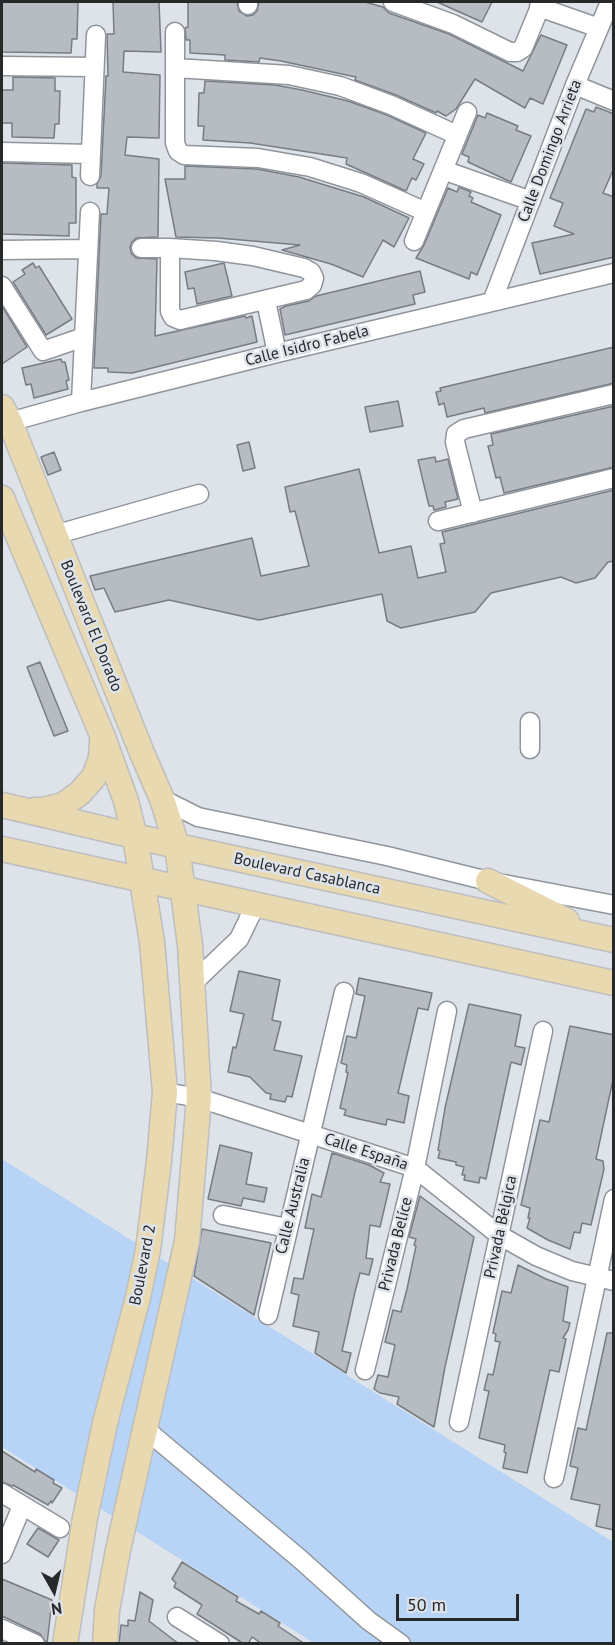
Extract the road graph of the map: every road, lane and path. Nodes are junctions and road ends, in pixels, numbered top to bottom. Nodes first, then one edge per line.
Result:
1 (393, 2) edge
2 (610, 2) edge
3 (541, 4) edge
4 (599, 28) junction
5 (176, 32) dead end
6 (96, 35) dead end
7 (2, 66) edge
8 (94, 67) junction
9 (175, 68) junction
10 (575, 85) junction
11 (614, 102) edge
12 (467, 112) dead end
13 (457, 135) junction
14 (2, 152) edge
15 (91, 154) junction
16 (443, 170) junction
17 (90, 176) dead end
18 (531, 201) junction
19 (90, 212) dead end
20 (426, 212) junction
21 (414, 241) dead end
22 (141, 248) dead end
23 (170, 248) junction
24 (88, 249) junction
25 (2, 250) edge
26 (614, 273) edge
27 (2, 286) edge
28 (266, 301) junction
29 (492, 302) junction
30 (84, 337) junction
31 (277, 353) junction
32 (614, 394) edge
33 (81, 402) junction
34 (4, 418) edge
35 (614, 478) edge
36 (199, 494) dead end
37 (2, 498) edge
38 (473, 513) junction
39 (438, 521) dead end
40 (54, 535) junction
41 (530, 722) dead end
42 (103, 737) junction
43 (530, 749) dead end
44 (162, 799) junction
45 (12, 807) edge
46 (135, 837) junction
47 (177, 846) junction
48 (2, 849) edge
49 (142, 880) junction
50 (488, 881) junction
51 (184, 891) junction
52 (614, 905) edge
53 (255, 906) junction
54 (606, 938) edge
55 (193, 983) junction
56 (614, 983) edge
57 (344, 992) dead end
58 (447, 1011) dead end
59 (543, 1031) dead end
60 (165, 1092) junction
61 (199, 1098) junction
62 (311, 1133) junction
63 (415, 1167) junction
64 (614, 1199) edge
65 (223, 1215) dead end
66 (287, 1228) junction
67 (499, 1235) junction
68 (605, 1279) edge
69 (267, 1315) dead end
70 (365, 1370) dead end
71 (459, 1422) dead end
72 (144, 1428) junction
73 (554, 1478) dead end
74 (2, 1493) edge
75 (22, 1506) junction
76 (60, 1528) dead end
77 (2, 1554) edge
78 (177, 1617) dead end
79 (2, 1629) edge
80 (35, 1644) edge
81 (65, 1644) edge
82 (105, 1644) edge
83 (220, 1644) edge
84 (401, 1644) edge

1 - 3 street
2 - 4 street, Calle Domingo Arrieta
3 - 4 street
4 - 10 street, Calle Domingo Arrieta
5 - 9 street
6 - 8 street
7 - 8 street
8 - 15 street
9 - 13 street
9 - 20 street
10 - 11 street
10 - 18 street, Calle Domingo Arrieta
12 - 13 street
13 - 16 street
14 - 15 street
15 - 17 street
16 - 18 street
16 - 20 street
18 - 29 street, Calle Domingo Arrieta
19 - 24 street
20 - 21 street
22 - 23 street
23 - 28 street
23 - 28 street
24 - 25 street
24 - 30 street
26 - 29 street, Calle Isidro Fabela
27 - 30 street
28 - 31 street
29 - 31 street, Calle Isidro Fabela
30 - 33 street
31 - 33 street, Calle Isidro Fabela
32 - 38 street
33 - 34 street, Calle Isidro Fabela
34 - 40 main road, Boulevard El Dorado
35 - 38 street
36 - 40 street
37 - 42 main road, Boulevard El Dorado
38 - 39 street
40 - 44 main road, Boulevard El Dorado
41 - 43 street
42 - 45 main road
42 - 46 main road, Boulevard El Dorado
44 - 47 main road, Boulevard El Dorado
44 - 50 street
45 - 46 main road, Boulevard Casablanca
46 - 47 main road, Boulevard Casablanca
46 - 49 main road, Boulevard El Dorado
47 - 51 main road, Boulevard El Dorado
47 - 54 main road, Boulevard Casablanca
48 - 49 main road
49 - 51 main road
49 - 60 main road, Boulevard 2
50 - 52 street
50 - 54 main road
51 - 53 main road
51 - 55 main road
53 - 55 street
53 - 56 main road
55 - 61 main road
57 - 62 street, Calle Australia
58 - 63 street, Privada Belíce
59 - 67 street, Privada Bélgica
60 - 61 street, Calle España
60 - 81 main road, Boulevard 2
61 - 62 street, Calle España
61 - 72 main road
62 - 63 street, Calle España
62 - 66 street, Calle Australia
63 - 67 street, Calle España
63 - 70 street, Privada Belíce
64 - 68 street
65 - 66 street
66 - 69 street, Calle Australia
67 - 68 street, Calle España
67 - 71 street, Privada Bélgica
68 - 73 street
72 - 82 main road
72 - 84 street
74 - 75 street
75 - 76 street
75 - 77 street
78 - 83 street
79 - 80 street

